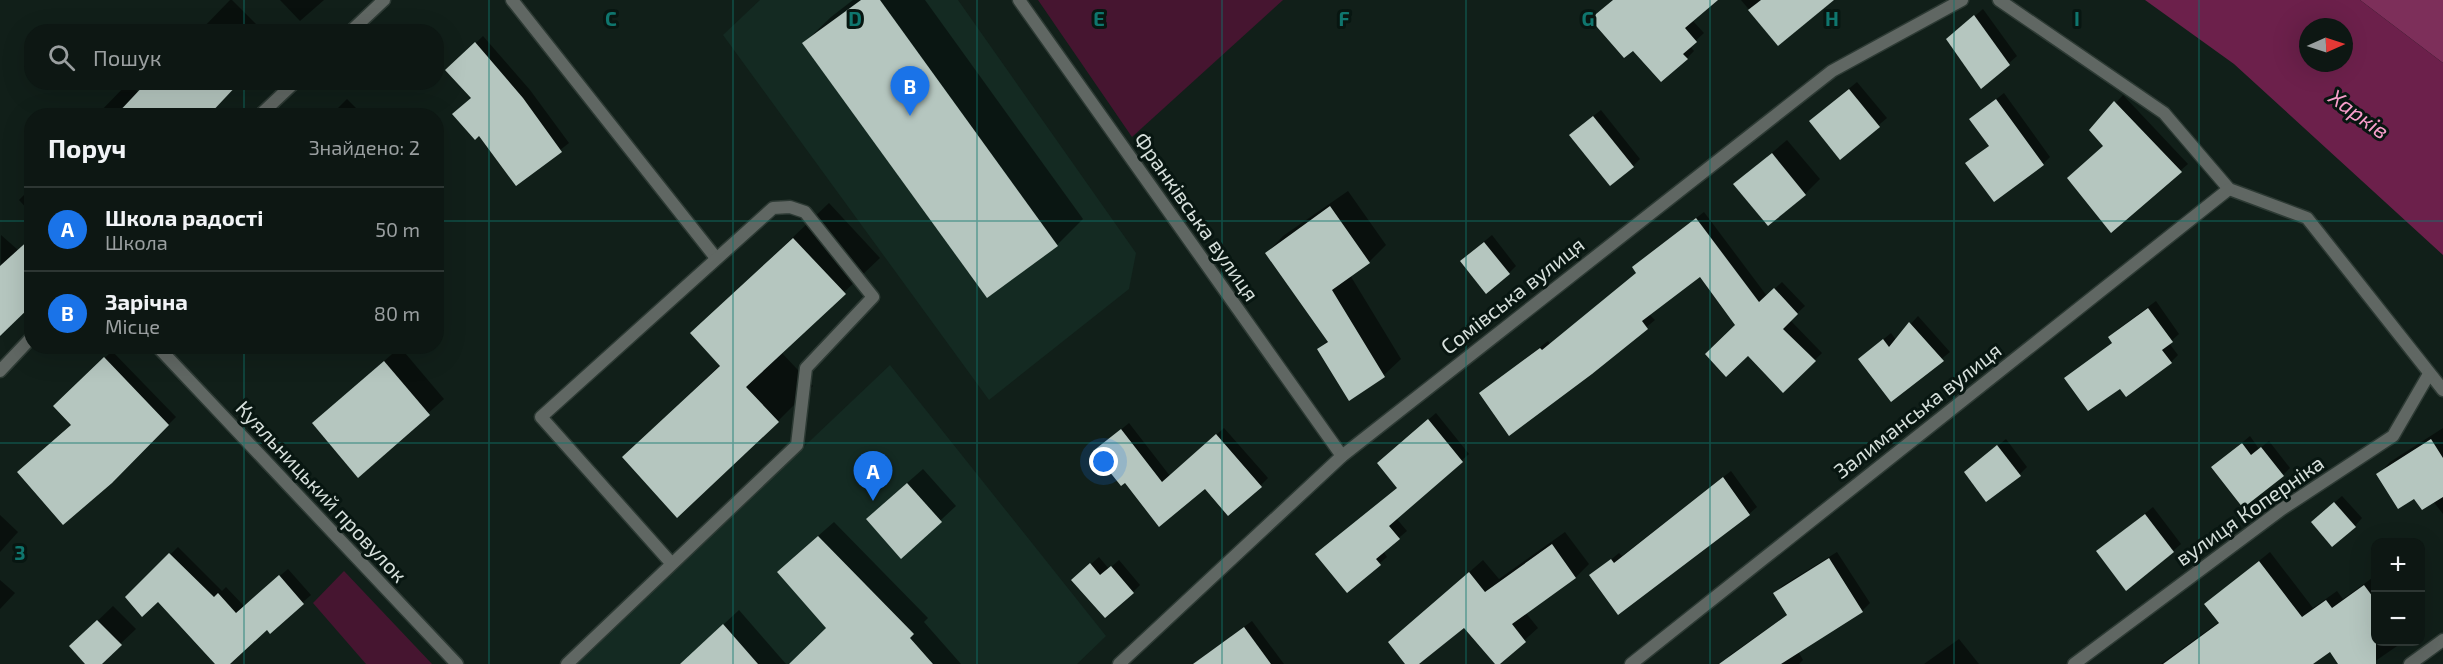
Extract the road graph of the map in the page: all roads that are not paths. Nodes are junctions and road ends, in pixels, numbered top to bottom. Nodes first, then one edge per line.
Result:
1 (384, 0) edge
2 (513, 0) edge
3 (1019, 0) edge
4 (1962, 0) edge
5 (1999, 0) edge
6 (358, 24) edge
7 (287, 90) edge
8 (267, 108) edge
9 (2229, 189) junction
10 (716, 258) junction
11 (24, 346) edge
12 (165, 354) edge
13 (0, 371) edge
14 (2429, 375) junction
15 (2443, 390) edge
16 (1342, 456) junction
17 (672, 564) junction
18 (2443, 640) edge
19 (1121, 663) edge
20 (457, 664) edge
21 (567, 664) edge
22 (1631, 664) edge
23 (2074, 664) edge
24 (2410, 664) edge

1 - 6 street
2 - 10 street
3 - 16 street, Франківська вулиця
4 - 16 street, Сомівська вулиця
5 - 9 street
7 - 8 street
9 - 14 street
9 - 22 street, Залиманська вулиця
10 - 17 street
10 - 17 street
11 - 13 street
12 - 20 street, Куяльницький провулок
14 - 15 street
14 - 23 street, вулиця Коперніка
16 - 19 street, Сомівська вулиця
17 - 21 street
18 - 24 street

